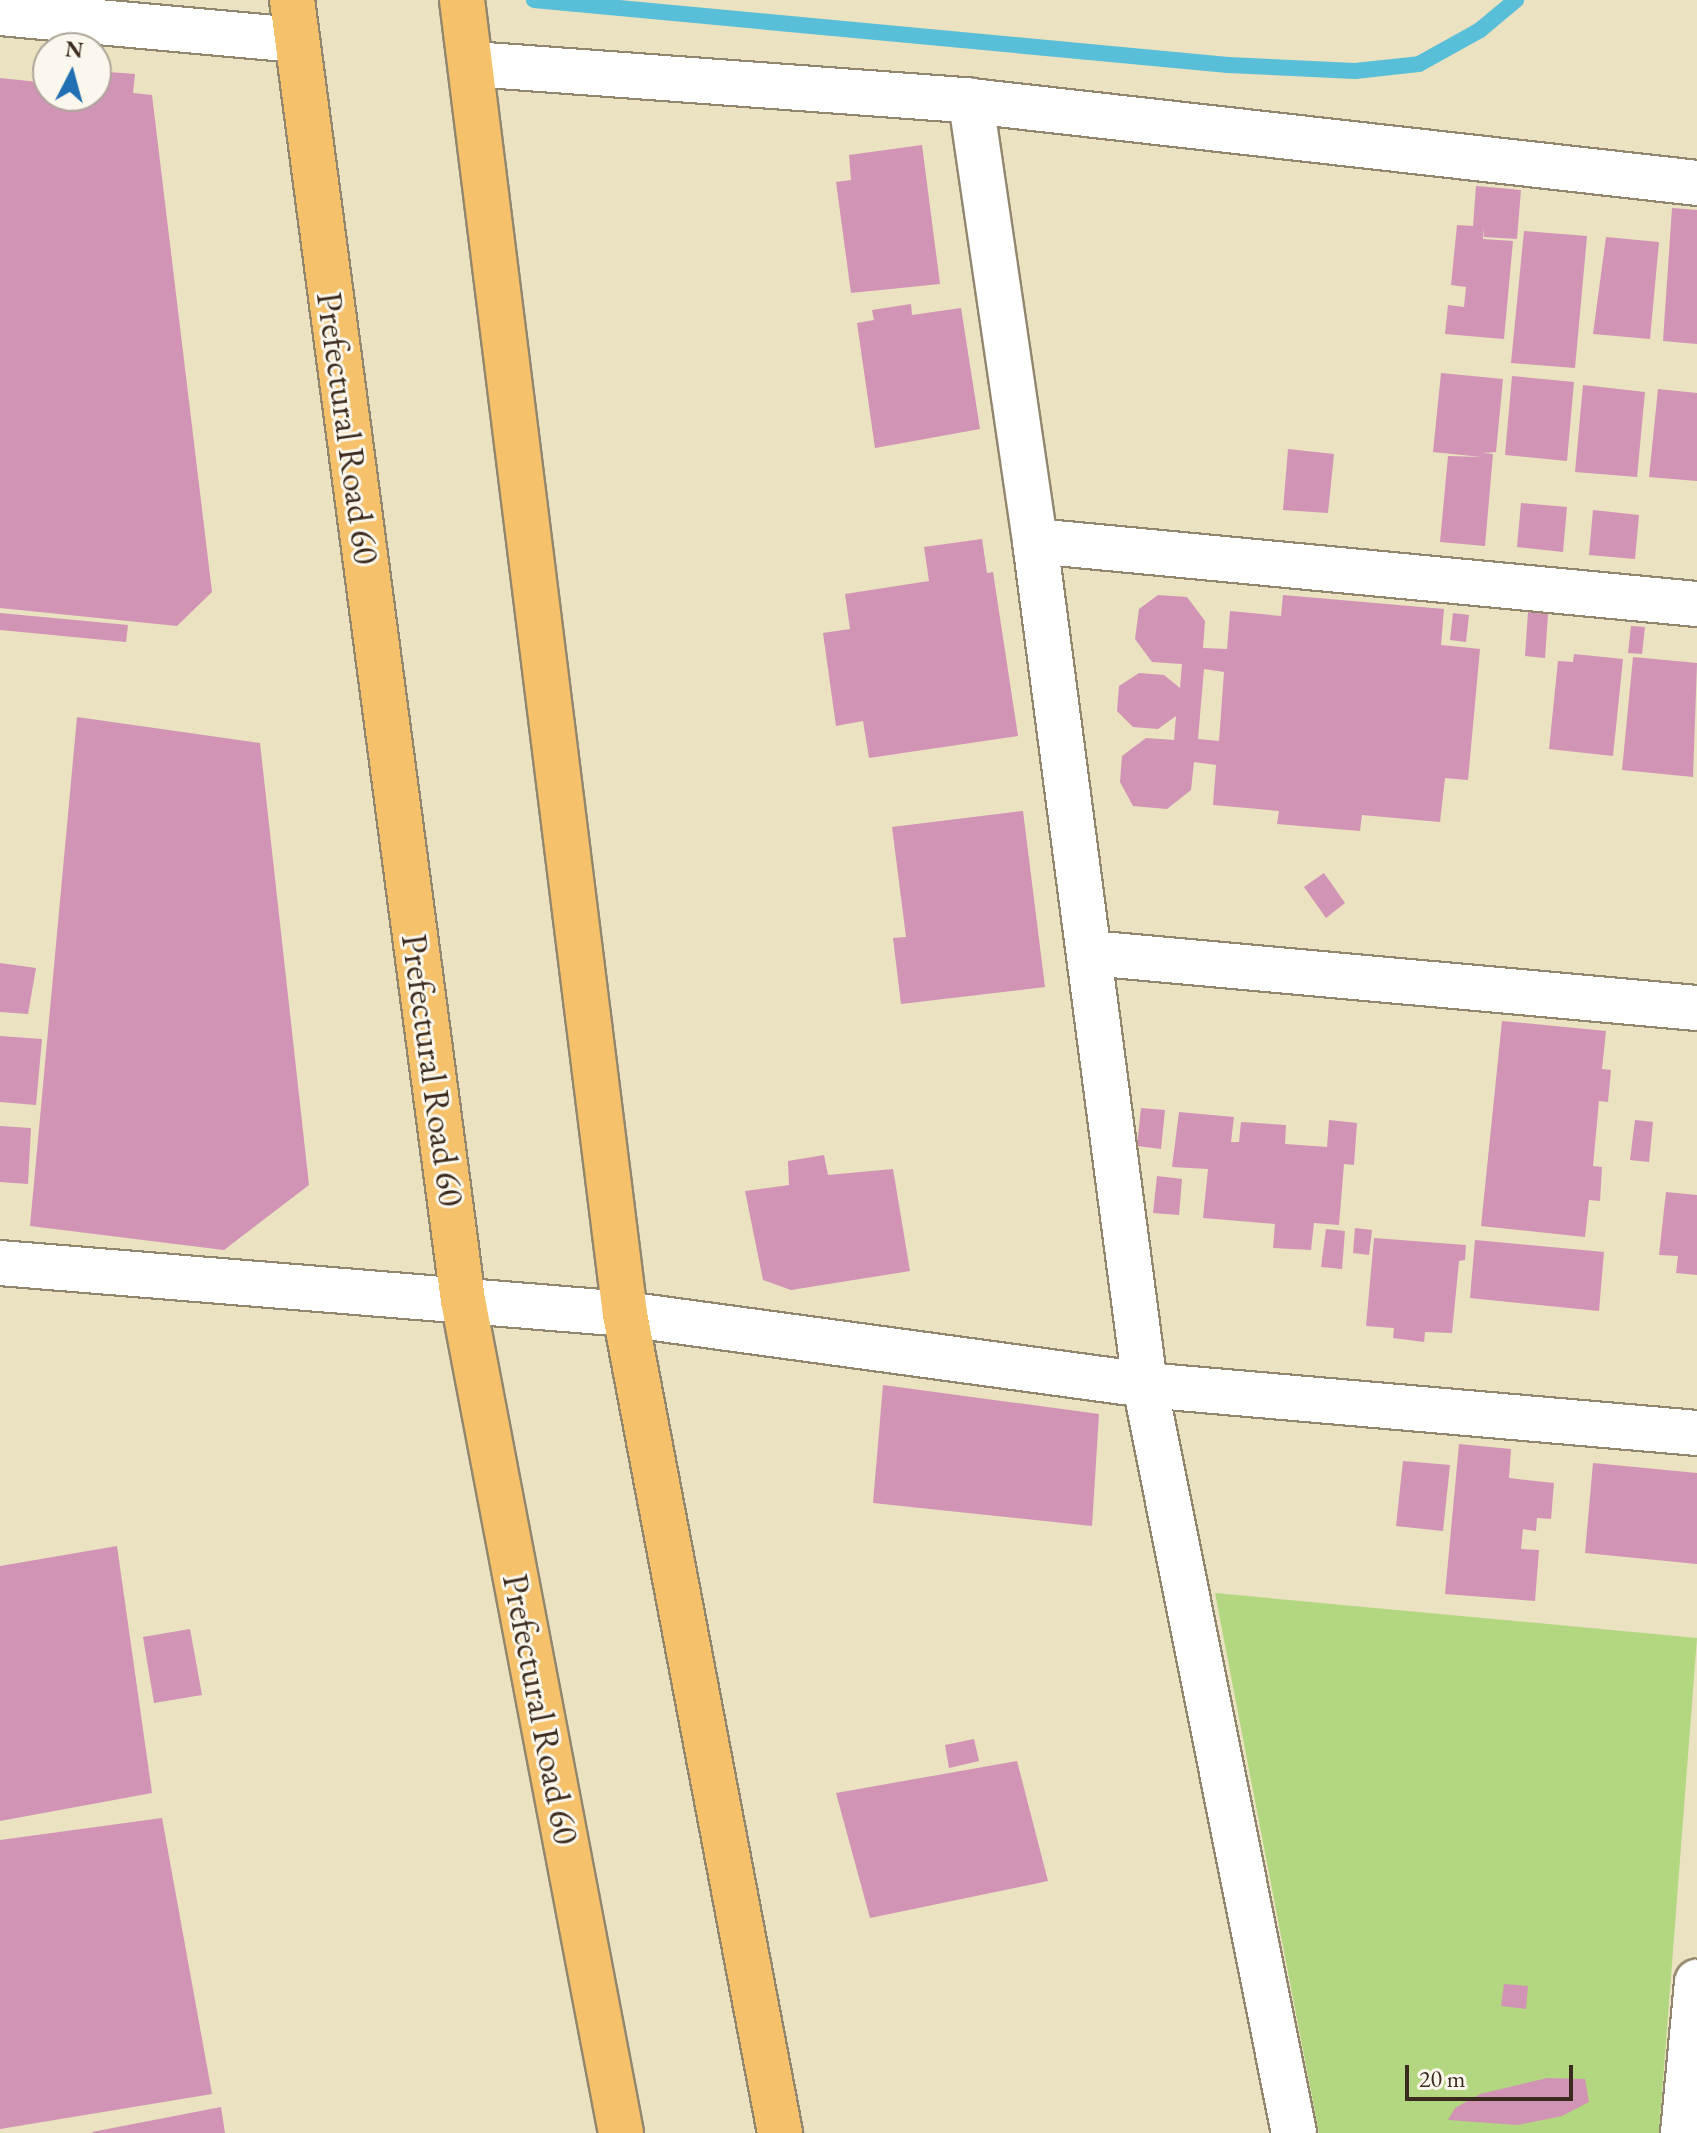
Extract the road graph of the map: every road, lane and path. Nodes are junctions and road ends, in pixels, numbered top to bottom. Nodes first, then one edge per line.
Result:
1 (462, 0) edge
2 (0, 13) edge
3 (294, 20) edge
4 (473, 64) junction
5 (971, 101) junction
6 (1697, 183) edge
7 (1035, 541) junction
8 (1697, 604) edge
9 (1090, 953) junction
10 (1697, 1008) edge
11 (0, 1263) edge
12 (463, 1300) junction
13 (625, 1314) junction
14 (1145, 1385) junction
15 (1697, 1433) edge
16 (1697, 1982) edge
17 (621, 2133) edge
18 (780, 2133) edge
19 (1294, 2133) edge
20 (1683, 2133) edge

1 - 4 main road
2 - 3 street
3 - 12 main road, Prefectural Road 60
4 - 5 street
4 - 13 main road
5 - 6 street
5 - 7 street
7 - 8 street
7 - 9 street
9 - 10 street
9 - 14 street
11 - 12 street
12 - 13 street
12 - 17 main road, Prefectural Road 60
13 - 14 street
13 - 18 main road
14 - 15 street
14 - 19 street
16 - 20 street

